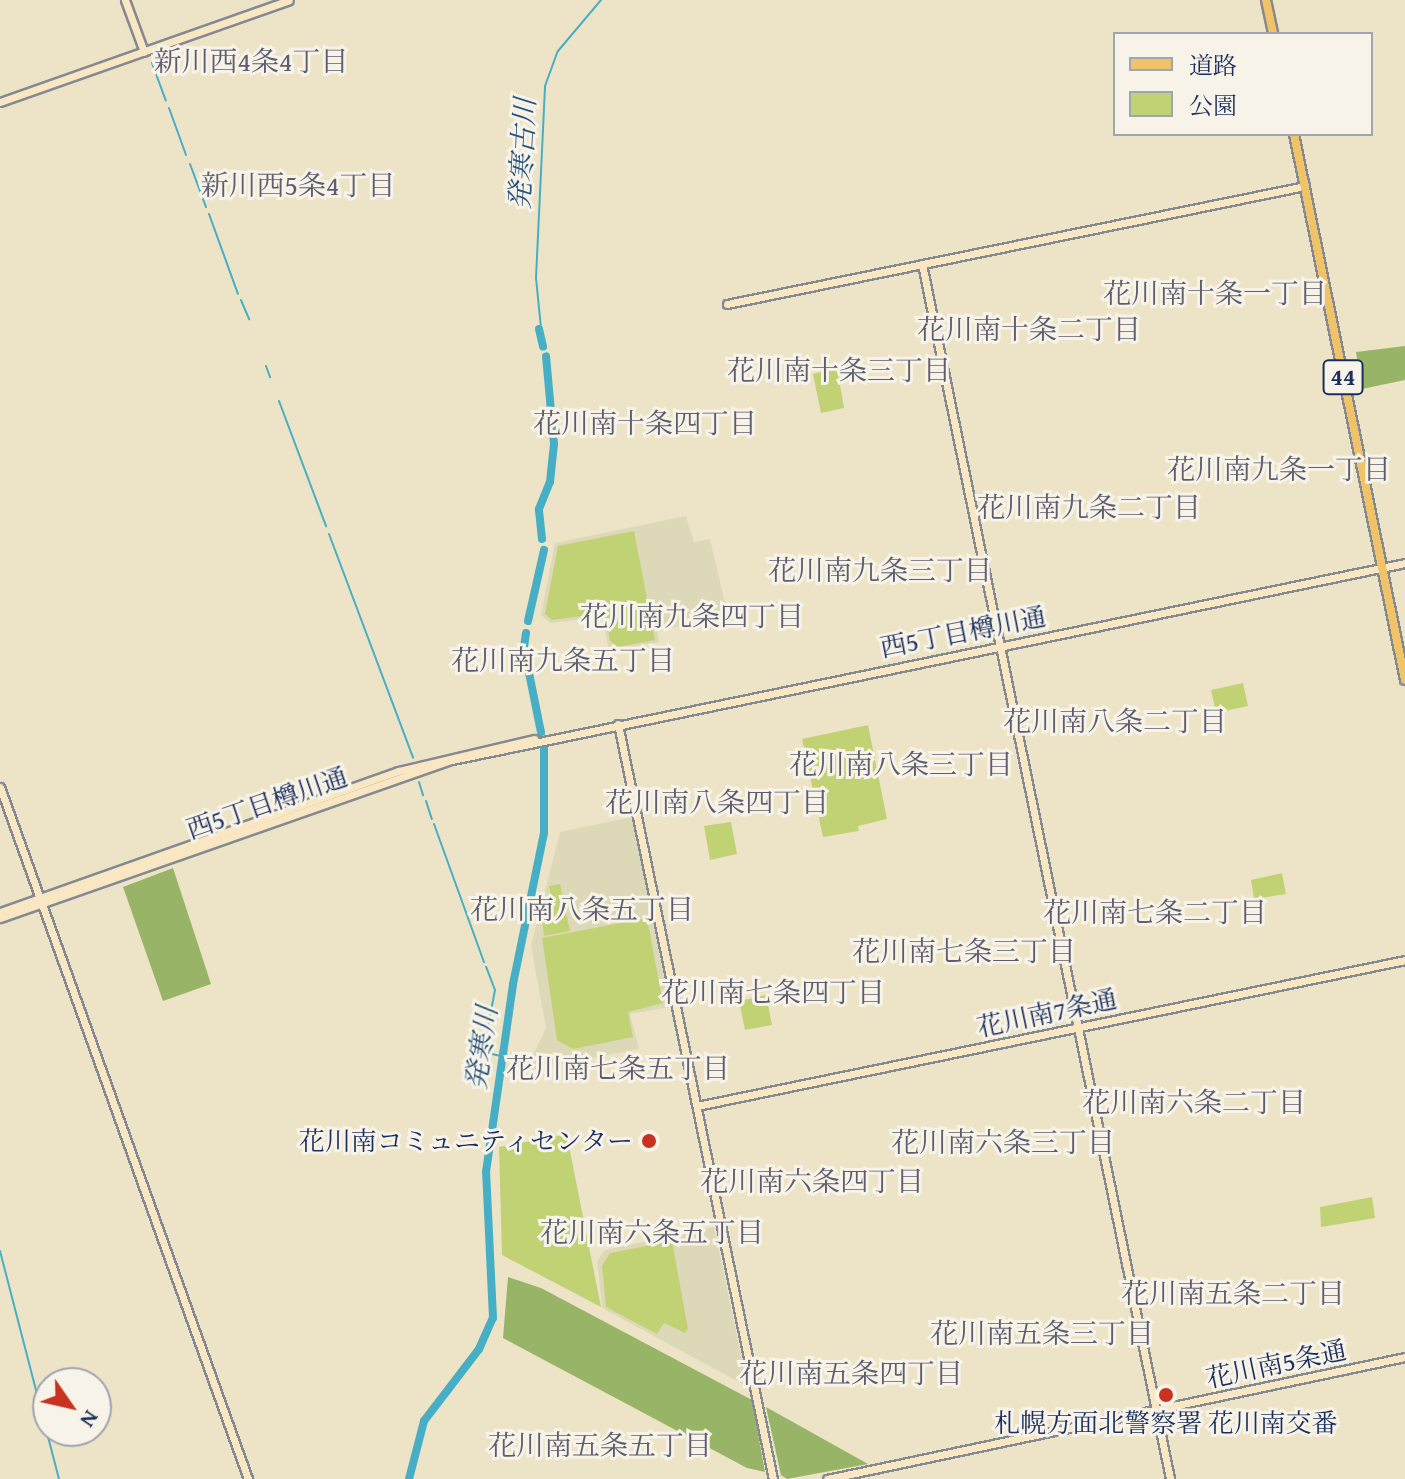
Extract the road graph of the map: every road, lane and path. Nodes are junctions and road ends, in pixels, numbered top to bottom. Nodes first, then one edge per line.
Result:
1 (125, 0) edge
2 (289, 0) edge
3 (1266, 0) edge
4 (1273, 32) edge
5 (144, 52) junction
6 (0, 102) edge
7 (1294, 136) edge
8 (1305, 186) junction
9 (922, 264) junction
10 (727, 304) dead end
11 (1405, 563) edge
12 (1382, 567) junction
13 (1000, 646) junction
14 (1405, 680) edge
15 (618, 724) junction
16 (0, 787) edge
17 (41, 901) junction
18 (0, 912) edge
19 (0, 918) edge
20 (1405, 960) edge
21 (1077, 1027) junction
22 (697, 1106) junction
23 (1405, 1357) edge
24 (1156, 1409) junction
25 (248, 1479) edge
26 (773, 1479) edge
27 (827, 1479) edge
28 (1170, 1479) edge

1 - 5 street
2 - 5 street
3 - 4 main road
5 - 6 street
7 - 8 main road, 44
8 - 9 street
8 - 12 main road, 44
9 - 10 street
9 - 13 street
11 - 12 street, 西5丁目樽川通
12 - 13 street, 西5丁目樽川通
12 - 14 main road, 44
13 - 15 street, 西5丁目樽川通
13 - 21 street
15 - 17 street, 西5丁目樽川通
15 - 22 street
16 - 17 street
17 - 18 street, 西5丁目樽川通
17 - 19 street, 西5丁目樽川通
17 - 25 street
20 - 21 street, 花川南7条通
21 - 22 street, 花川南7条通
21 - 24 street
22 - 26 street
23 - 24 street, 花川南5条通
24 - 27 street, 花川南5条通
24 - 28 street

